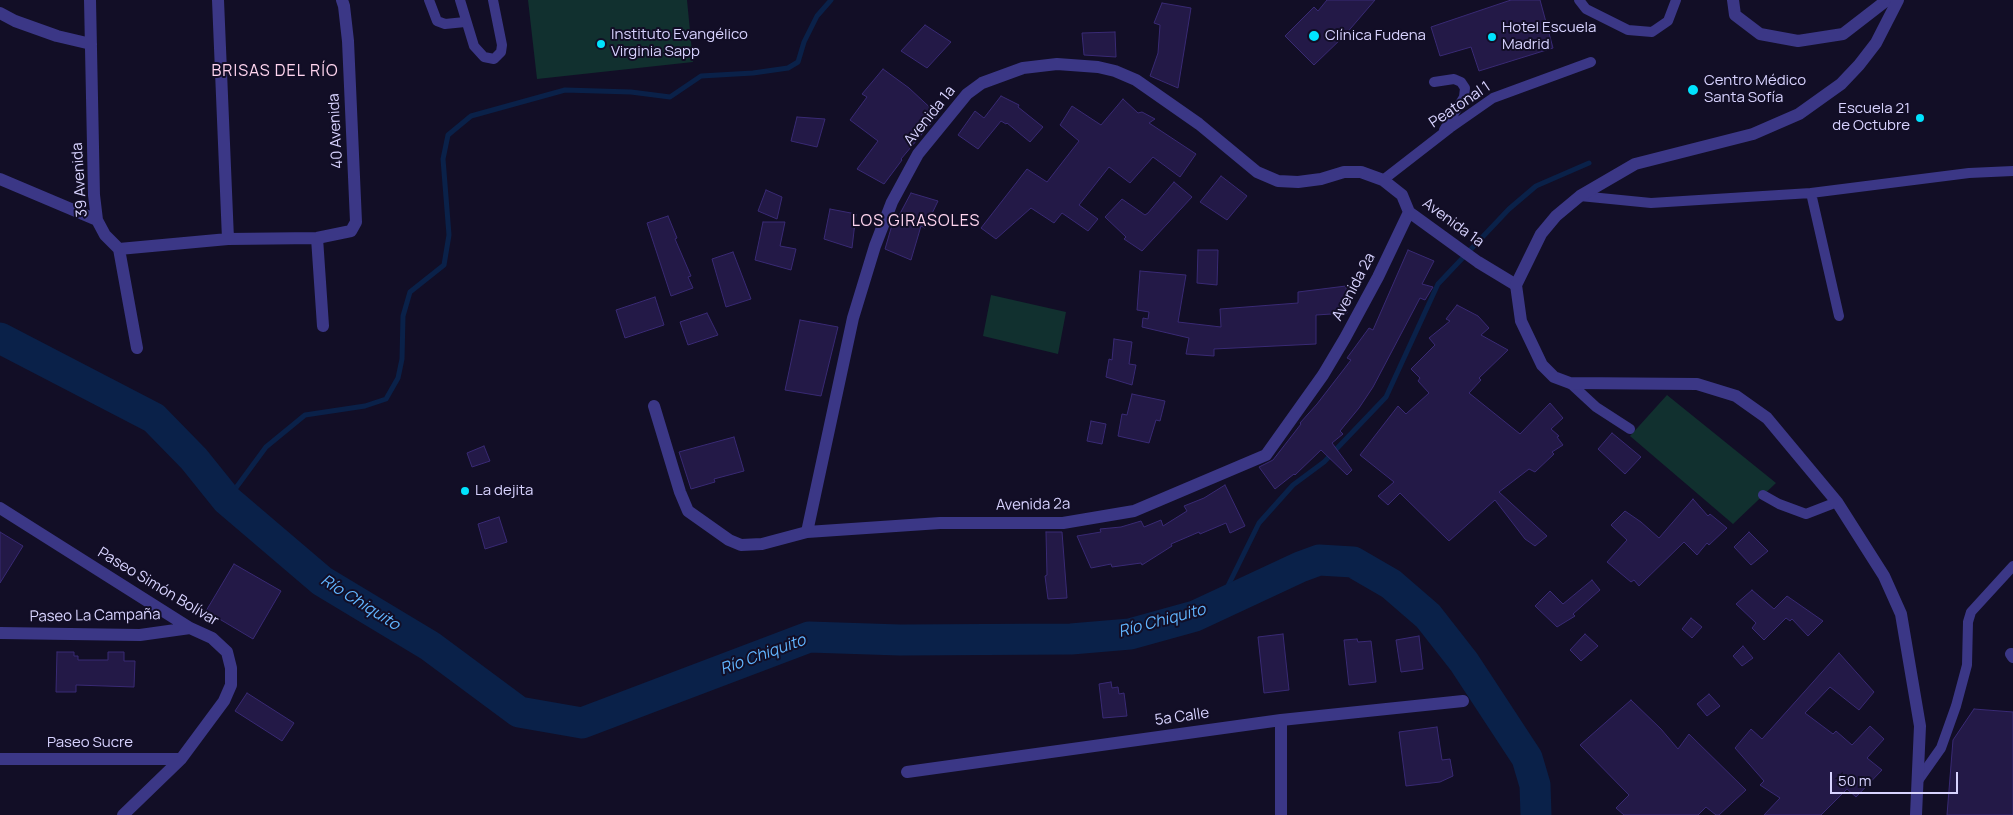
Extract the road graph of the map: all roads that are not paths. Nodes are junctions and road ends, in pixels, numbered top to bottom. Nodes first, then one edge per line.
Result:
1 (90, 0) edge
2 (218, 0) edge
3 (342, 0) edge
4 (429, 0) edge
5 (460, 0) edge
6 (493, 0) edge
7 (1580, 0) edge
8 (1676, 0) edge
9 (1733, 0) edge
10 (1887, 0) edge
11 (1898, 0) edge
12 (0, 13) edge
13 (466, 22) junction
14 (91, 44) junction
15 (1591, 62) dead end
16 (1434, 82) dead end
17 (1441, 136) junction
18 (2013, 171) edge
19 (0, 179) edge
20 (1383, 180) junction
21 (1811, 193) junction
22 (1580, 196) junction
23 (1409, 212) junction
24 (97, 220) junction
25 (317, 238) junction
26 (228, 239) junction
27 (119, 248) junction
28 (1516, 285) junction
29 (1839, 316) dead end
30 (323, 326) dead end
31 (136, 348) dead end
32 (1570, 383) junction
33 (654, 406) dead end
34 (1630, 429) dead end
35 (1763, 495) dead end
36 (1837, 502) junction
37 (0, 508) edge
38 (807, 532) junction
39 (2013, 566) edge
40 (190, 628) junction
41 (0, 633) edge
42 (1463, 701) dead end
43 (1281, 720) junction
44 (0, 759) edge
45 (181, 759) junction
46 (907, 772) dead end
47 (1917, 783) junction
48 (123, 815) edge
49 (1281, 815) edge
50 (1916, 815) edge

1 - 14 street, 39 Avenida
2 - 26 street
3 - 25 street, 40 Avenida
4 - 13 lane
5 - 13 lane
6 - 13 lane
7 - 8 lane
9 - 10 street
11 - 22 street
12 - 14 street
14 - 24 street, 39 Avenida
15 - 17 lane, Peatonal 1
16 - 17 lane
17 - 20 lane, Peatonal 1
18 - 21 lane
19 - 24 street
20 - 23 street, Avenida 1a
20 - 38 street, Avenida 1a
21 - 22 lane
21 - 29 lane
22 - 28 street
23 - 28 street, Avenida 1a
23 - 38 street, Avenida 2a
24 - 27 street, 39 Avenida
25 - 26 street
25 - 30 street
26 - 27 street
27 - 31 street
28 - 32 street
32 - 34 lane
32 - 36 street
33 - 38 street, Avenida 2a
35 - 36 lane
36 - 47 street
37 - 40 street, Paseo Simón Bolívar
39 - 47 lane
40 - 41 street, Paseo La Campaña
40 - 45 street, Paseo Simón Bolívar
42 - 43 street, 5a Calle
43 - 46 street, 5a Calle
43 - 49 street
44 - 45 street, Paseo Sucre
45 - 48 street, Paseo Simón Bolívar
47 - 50 street

